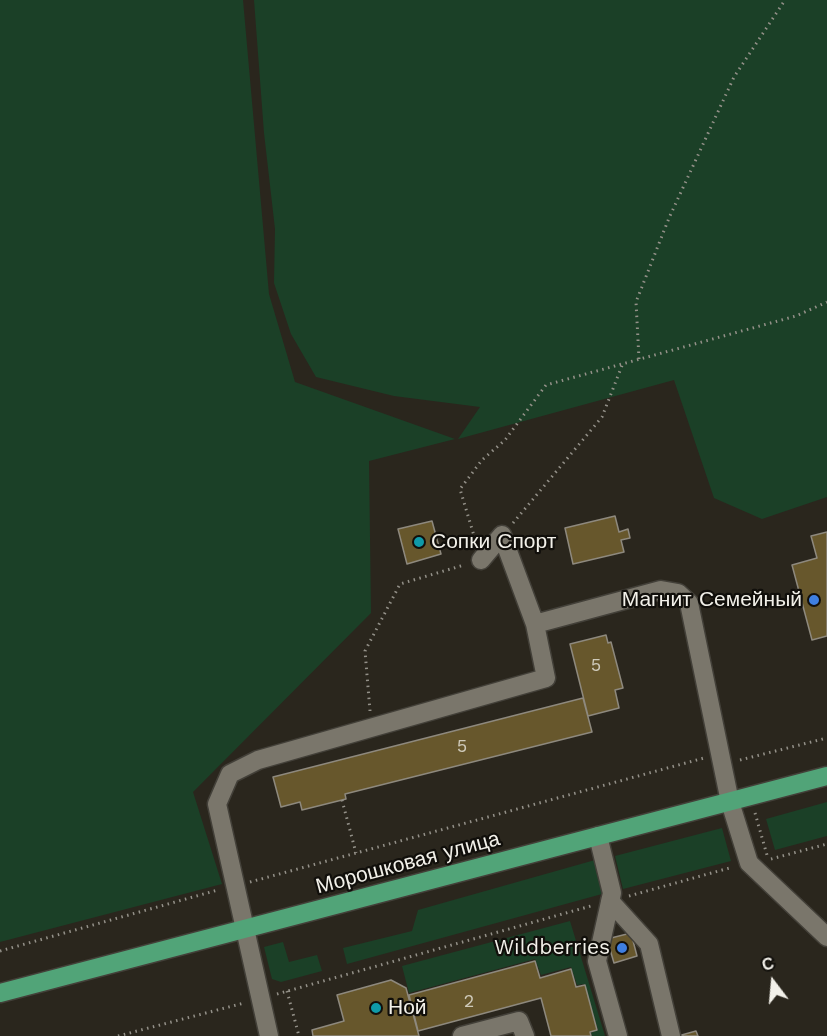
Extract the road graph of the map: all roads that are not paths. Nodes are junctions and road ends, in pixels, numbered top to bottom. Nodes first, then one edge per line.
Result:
1 (482, 560) road end
2 (535, 624) junction
3 (827, 776) edge
4 (729, 802) junction
5 (598, 836) junction
6 (610, 901) junction
7 (245, 929) junction
8 (827, 938) edge
9 (0, 993) edge
10 (269, 1036) edge
11 (462, 1036) edge
12 (525, 1036) edge
13 (618, 1036) edge
14 (671, 1036) edge

1 - 2 lane
2 - 4 lane
2 - 7 lane
3 - 4 main road, Морошковая улица
4 - 5 main road, Морошковая улица
4 - 8 lane
5 - 6 lane
5 - 7 main road, Морошковая улица
6 - 13 lane
6 - 14 lane
7 - 9 main road, Морошковая улица
7 - 10 lane
11 - 12 lane

